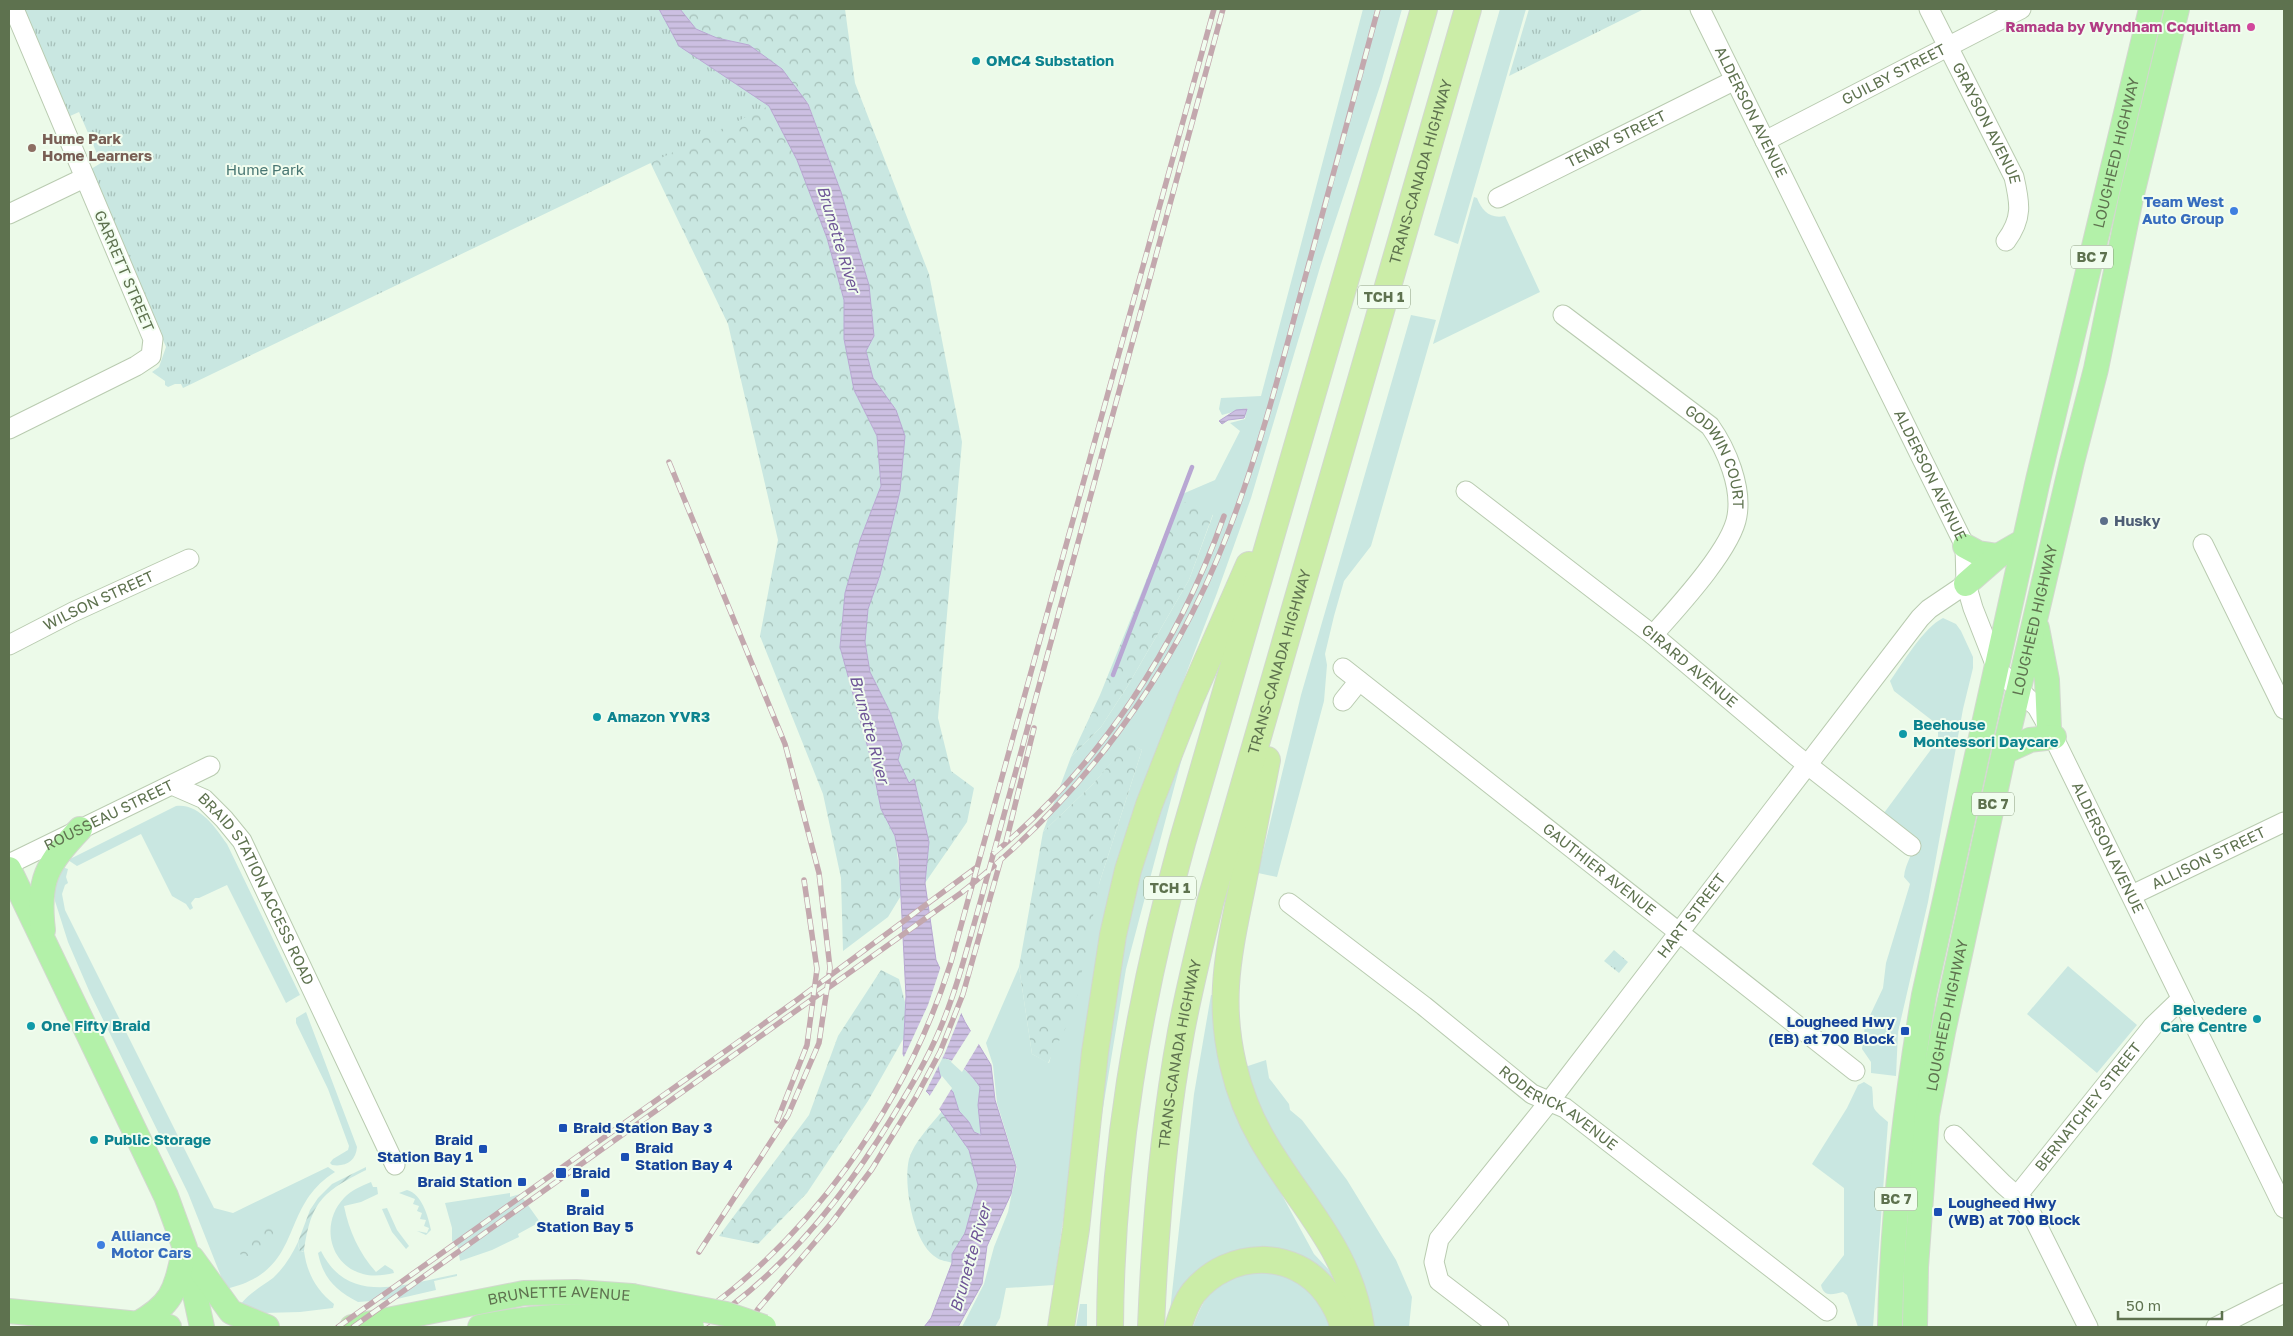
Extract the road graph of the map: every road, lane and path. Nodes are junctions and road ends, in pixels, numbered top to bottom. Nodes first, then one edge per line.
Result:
1 (14, 9) edge
2 (1424, 9) edge
3 (1468, 9) edge
4 (1700, 9) edge
5 (1929, 9) edge
6 (2022, 9) edge
7 (2151, 9) edge
8 (2177, 9) edge
9 (1948, 46) junction
10 (1735, 80) junction
11 (1765, 141) junction
12 (84, 178) junction
13 (1498, 198) dead end
14 (9, 214) edge
15 (2006, 241) dead end
16 (1563, 315) dead end
17 (9, 429) edge
18 (1294, 462) junction
19 (1466, 491) dead end
20 (2024, 541) junction
21 (2203, 544) dead end
22 (1965, 546) junction
23 (1998, 556) junction
24 (189, 559) dead end
25 (1966, 584) junction
26 (1301, 585) junction
27 (2035, 616) junction
28 (1653, 635) junction
29 (9, 645) edge
30 (1343, 668) dead end
31 (1997, 669) junction
32 (1359, 681) junction
33 (2019, 690) junction
34 (1343, 701) dead end
35 (2284, 709) edge
36 (2052, 732) junction
37 (2004, 752) junction
38 (210, 766) dead end
39 (1808, 766) junction
40 (172, 785) junction
41 (2284, 822) edge
42 (80, 829) junction
43 (1911, 846) dead end
44 (9, 864) edge
45 (9, 869) edge
46 (2132, 896) junction
47 (1289, 903) dead end
48 (1679, 932) junction
49 (44, 942) junction
50 (2181, 999) junction
51 (1855, 1071) dead end
52 (1550, 1102) junction
53 (1954, 1135) dead end
54 (390, 1168) dead end
55 (2018, 1196) junction
56 (2284, 1208) edge
57 (186, 1248) junction
58 (2284, 1293) edge
59 (626, 1306) junction
60 (9, 1311) edge
61 (1826, 1311) dead end
62 (137, 1324) junction
63 (169, 1327) edge
64 (202, 1327) edge
65 (267, 1327) edge
66 (352, 1327) edge
67 (480, 1327) edge
68 (692, 1327) edge
69 (764, 1327) edge
70 (1061, 1327) edge
71 (1110, 1327) edge
72 (1151, 1327) edge
73 (1178, 1327) edge
74 (1343, 1327) edge
75 (1361, 1327) edge
76 (1499, 1327) edge
77 (1890, 1327) edge
78 (1915, 1327) edge
79 (2088, 1327) edge
80 (2216, 1327) edge

1 - 12 street
2 - 18 highway, TCH 1
3 - 26 highway, TRANS-CANADA HIGHWAY / TCH 1
4 - 10 street, ALDERSON AVENUE
5 - 9 street, GRAYSON AVENUE
6 - 9 street, GUILBY STREET
7 - 20 main road, LOUGHEED HIGHWAY / BC 7
8 - 27 main road, LOUGHEED HIGHWAY / BC 7
9 - 11 street, GUILBY STREET
9 - 15 street, GRAYSON AVENUE
10 - 11 street, ALDERSON AVENUE
10 - 13 street, TENBY STREET
11 - 22 street, ALDERSON AVENUE
12 - 14 street
12 - 17 street, GARRETT STREET
16 - 28 street, GODWIN COURT
18 - 70 highway
18 - 71 highway, TCH 1
19 - 28 street, GIRARD AVENUE
20 - 23 main road
20 - 31 main road, LOUGHEED HIGHWAY / BC 7
21 - 35 street
22 - 23 main road
22 - 25 street, ALDERSON AVENUE
23 - 25 main road
24 - 29 street, WILSON STREET
25 - 31 street, ALDERSON AVENUE
25 - 39 street, HART STREET
26 - 72 highway, TRANS-CANADA HIGHWAY / TCH 1
26 - 75 highway
27 - 33 main road, LOUGHEED HIGHWAY / BC 7
27 - 36 main road
28 - 39 street, GIRARD AVENUE
30 - 32 street, GAUTHIER AVENUE
31 - 33 street, ALDERSON AVENUE
31 - 77 main road, LOUGHEED HIGHWAY / BC 7
32 - 34 street
32 - 48 street, GAUTHIER AVENUE
33 - 36 street, ALDERSON AVENUE
33 - 37 main road, LOUGHEED HIGHWAY / BC 7
36 - 37 main road
36 - 46 street, ALDERSON AVENUE
37 - 78 main road, LOUGHEED HIGHWAY / BC 7
38 - 40 street, ROUSSEAU STREET
39 - 43 street, GIRARD AVENUE
39 - 48 street, HART STREET
40 - 42 street, ROUSSEAU STREET
40 - 54 street, BRAID STATION ACCESS ROAD
41 - 46 street, ALLISON STREET
42 - 44 street, ROUSSEAU STREET
42 - 49 main road
45 - 49 main road
46 - 50 street, ALDERSON AVENUE
47 - 52 street, RODERICK AVENUE
48 - 51 street, GAUTHIER AVENUE
48 - 52 street, HART STREET
49 - 57 main road
50 - 55 street, BERNATCHEY STREET
50 - 56 street, ALDERSON AVENUE
52 - 61 street, RODERICK AVENUE
52 - 76 street, HART STREET
53 - 55 street
55 - 79 street
57 - 62 main road
57 - 64 main road
57 - 65 main road
58 - 80 street
59 - 66 main road, BRUNETTE AVENUE
59 - 67 main road, BRUNETTE AVENUE
59 - 68 main road, BRUNETTE AVENUE, bridge
59 - 69 main road, BRUNETTE AVENUE, bridge
60 - 62 main road
62 - 63 main road
73 - 74 highway

